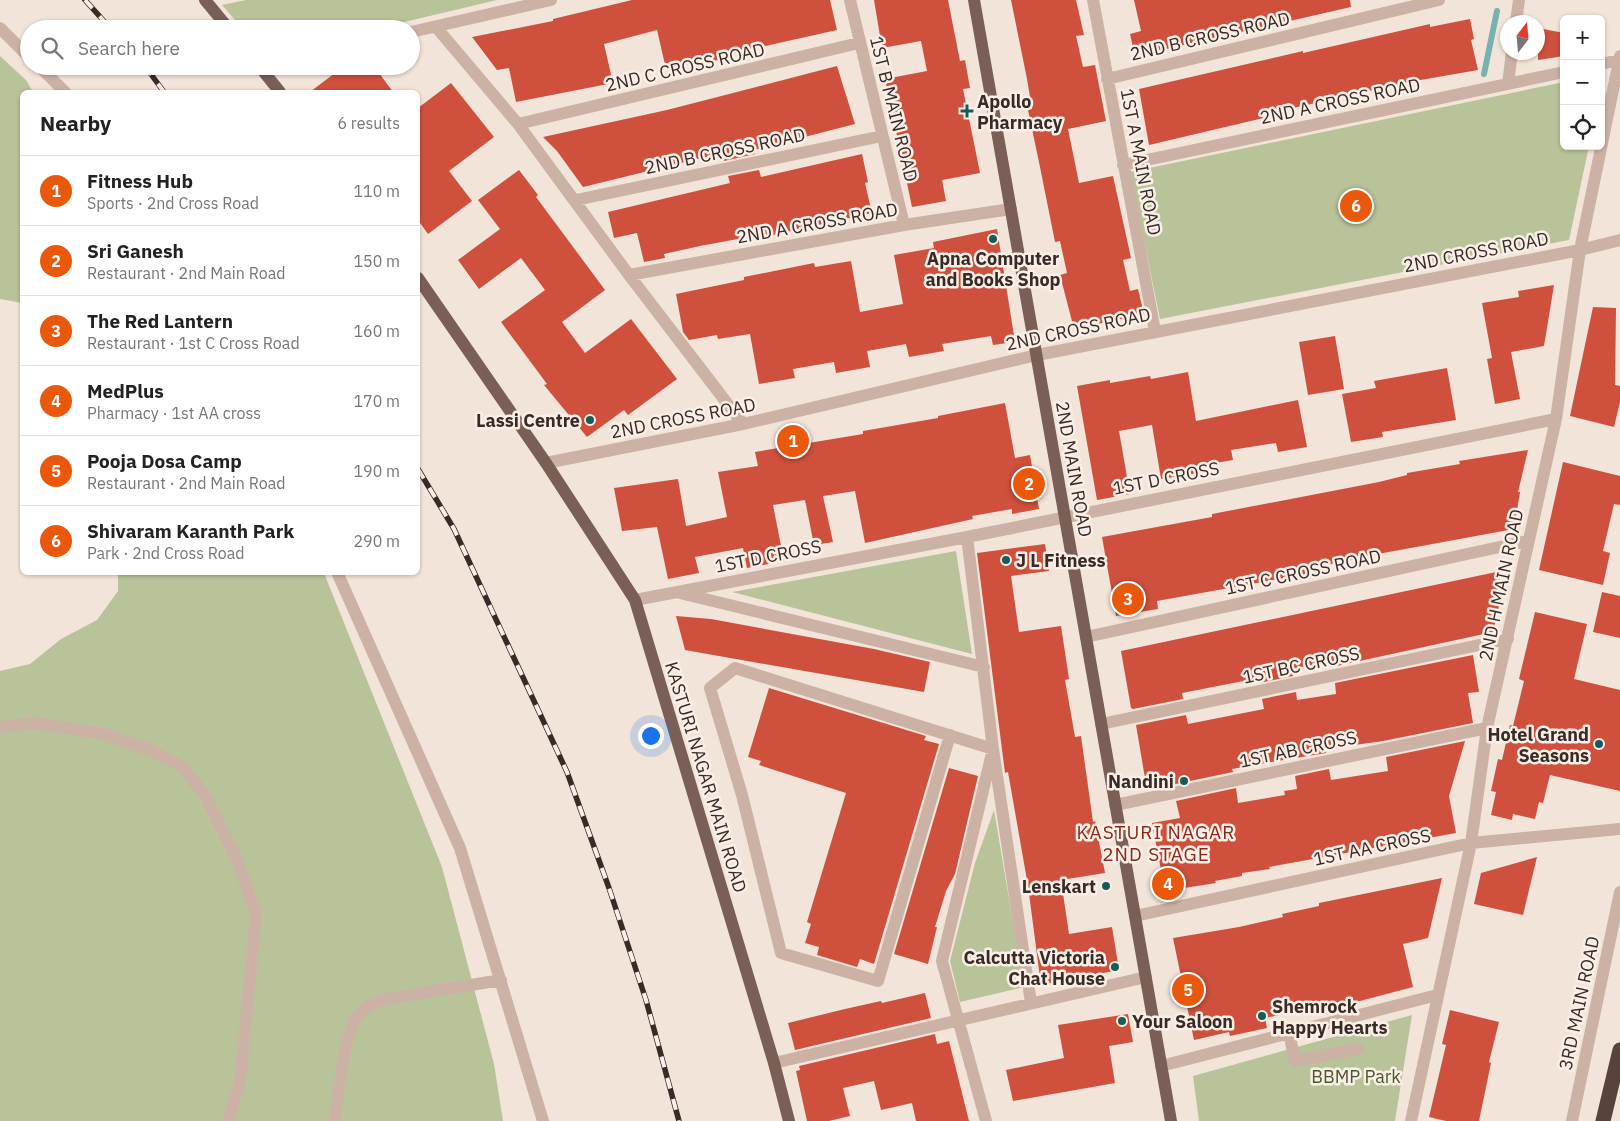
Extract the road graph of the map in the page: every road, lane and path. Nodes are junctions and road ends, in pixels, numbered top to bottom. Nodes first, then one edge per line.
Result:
1 (206, 0) edge
2 (550, 0) edge
3 (850, 0) edge
4 (974, 0) edge
5 (1093, 0) edge
6 (1439, 0) edge
7 (1520, 0) edge
8 (1517, 15) edge
9 (222, 20) edge
10 (436, 27) junction
11 (0, 28) edge
12 (420, 30) edge
13 (859, 43) junction
14 (20, 47) edge
15 (1620, 58) edge
16 (1511, 60) edge
17 (1605, 63) edge
18 (1560, 73) edge
19 (48, 75) edge
20 (268, 75) edge
21 (1107, 79) junction
22 (1508, 84) junction
23 (63, 90) edge
24 (279, 90) edge
25 (518, 124) junction
26 (882, 136) junction
27 (1123, 165) junction
28 (576, 200) junction
29 (1011, 209) junction
30 (904, 225) junction
31 (1620, 240) edge
32 (1580, 250) junction
33 (629, 275) junction
34 (420, 281) edge
35 (1155, 331) junction
36 (1037, 355) junction
37 (1556, 419) junction
38 (743, 424) junction
39 (546, 463) junction
40 (1065, 516) junction
41 (967, 537) junction
42 (1527, 542) junction
43 (339, 575) edge
44 (675, 592) junction
45 (634, 600) junction
46 (1086, 637) junction
47 (1508, 639) junction
48 (984, 667) junction
49 (1101, 724) junction
50 (0, 727) edge
51 (1487, 728) junction
52 (950, 735) junction
53 (993, 749) junction
54 (1115, 805) junction
55 (1620, 829) edge
56 (1471, 843) junction
57 (1620, 892) edge
58 (1135, 916) junction
59 (1146, 977) junction
60 (501, 980) junction
61 (1437, 995) junction
62 (1031, 1003) junction
63 (957, 1020) junction
64 (1289, 1033) junction
65 (1358, 1048) dead end
66 (1620, 1050) edge
67 (774, 1063) junction
68 (1161, 1066) junction
69 (228, 1121) edge
70 (334, 1121) edge
71 (543, 1121) edge
72 (789, 1121) edge
73 (986, 1121) edge
74 (1171, 1121) edge
75 (1411, 1121) edge
76 (1572, 1121) edge
77 (1603, 1121) edge

1 - 9 main road
2 - 10 street
3 - 13 street, 1ST B MAIN ROAD
4 - 29 main road, 2ND MAIN ROAD
5 - 21 street, 1ST A MAIN ROAD
6 - 21 street, 2ND B CROSS ROAD
7 - 8 street
10 - 12 street
10 - 25 street
11 - 14 street
13 - 25 street, 2ND C CROSS ROAD
13 - 26 street, 1ST B MAIN ROAD
15 - 17 street
15 - 32 street, 2ND H MAIN ROAD
16 - 22 street
18 - 22 street, 2ND A CROSS ROAD
19 - 23 street
20 - 24 main road
21 - 27 street, 1ST A MAIN ROAD
22 - 27 street, 2ND A CROSS ROAD
25 - 28 street
26 - 28 street, 2ND B CROSS ROAD
26 - 30 street, 1ST B MAIN ROAD
27 - 35 street, 1ST A MAIN ROAD
28 - 33 street
29 - 30 street, 2ND A CROSS ROAD
29 - 36 main road, 2ND MAIN ROAD
30 - 33 street, 2ND A CROSS ROAD
31 - 32 street, 2ND CROSS ROAD
32 - 35 street, 2ND CROSS ROAD
32 - 37 street, 2ND H MAIN ROAD
33 - 38 street
34 - 39 main road, KASTURI NAGAR MAIN ROAD
35 - 36 street, 2ND CROSS ROAD
36 - 38 street, 2ND CROSS ROAD
36 - 40 main road, 2ND MAIN ROAD
37 - 40 street, 1ST D CROSS
37 - 42 street, 2ND H MAIN ROAD
38 - 39 street, 2ND CROSS ROAD
39 - 45 main road, KASTURI NAGAR MAIN ROAD
40 - 41 street, 1ST D CROSS
40 - 46 main road, 2ND MAIN ROAD
41 - 44 street, 1ST D CROSS
41 - 48 street
42 - 46 street, 1ST C CROSS ROAD
42 - 47 street, 2ND H MAIN ROAD
43 - 60 street
44 - 45 street, 1ST D CROSS
44 - 48 street
45 - 67 main road, KASTURI NAGAR MAIN ROAD
46 - 49 main road, 2ND MAIN ROAD
47 - 49 street, 1ST BC CROSS
47 - 51 street, 2ND H MAIN ROAD
48 - 53 street
49 - 54 main road, 2ND MAIN ROAD
50 - 69 street
51 - 54 street, 1ST AB CROSS
51 - 56 street, 2ND H MAIN ROAD
52 - 52 street
52 - 53 street
53 - 62 street
53 - 63 street
54 - 58 main road, 2ND MAIN ROAD
55 - 56 street, 1ST AA CROSS
56 - 58 street, 1ST AA CROSS
56 - 61 street, 2ND H MAIN ROAD
57 - 76 street, 3RD MAIN ROAD
58 - 59 main road, 2ND MAIN ROAD
59 - 62 street
59 - 68 main road, 2ND MAIN ROAD
60 - 70 street
60 - 71 street
61 - 64 street
61 - 75 street, 2ND H MAIN ROAD
62 - 63 street
63 - 67 street
63 - 73 street
64 - 65 street
64 - 68 street
66 - 77 highway
67 - 72 main road, KASTURI NAGAR MAIN ROAD
68 - 74 main road, 2ND MAIN ROAD

